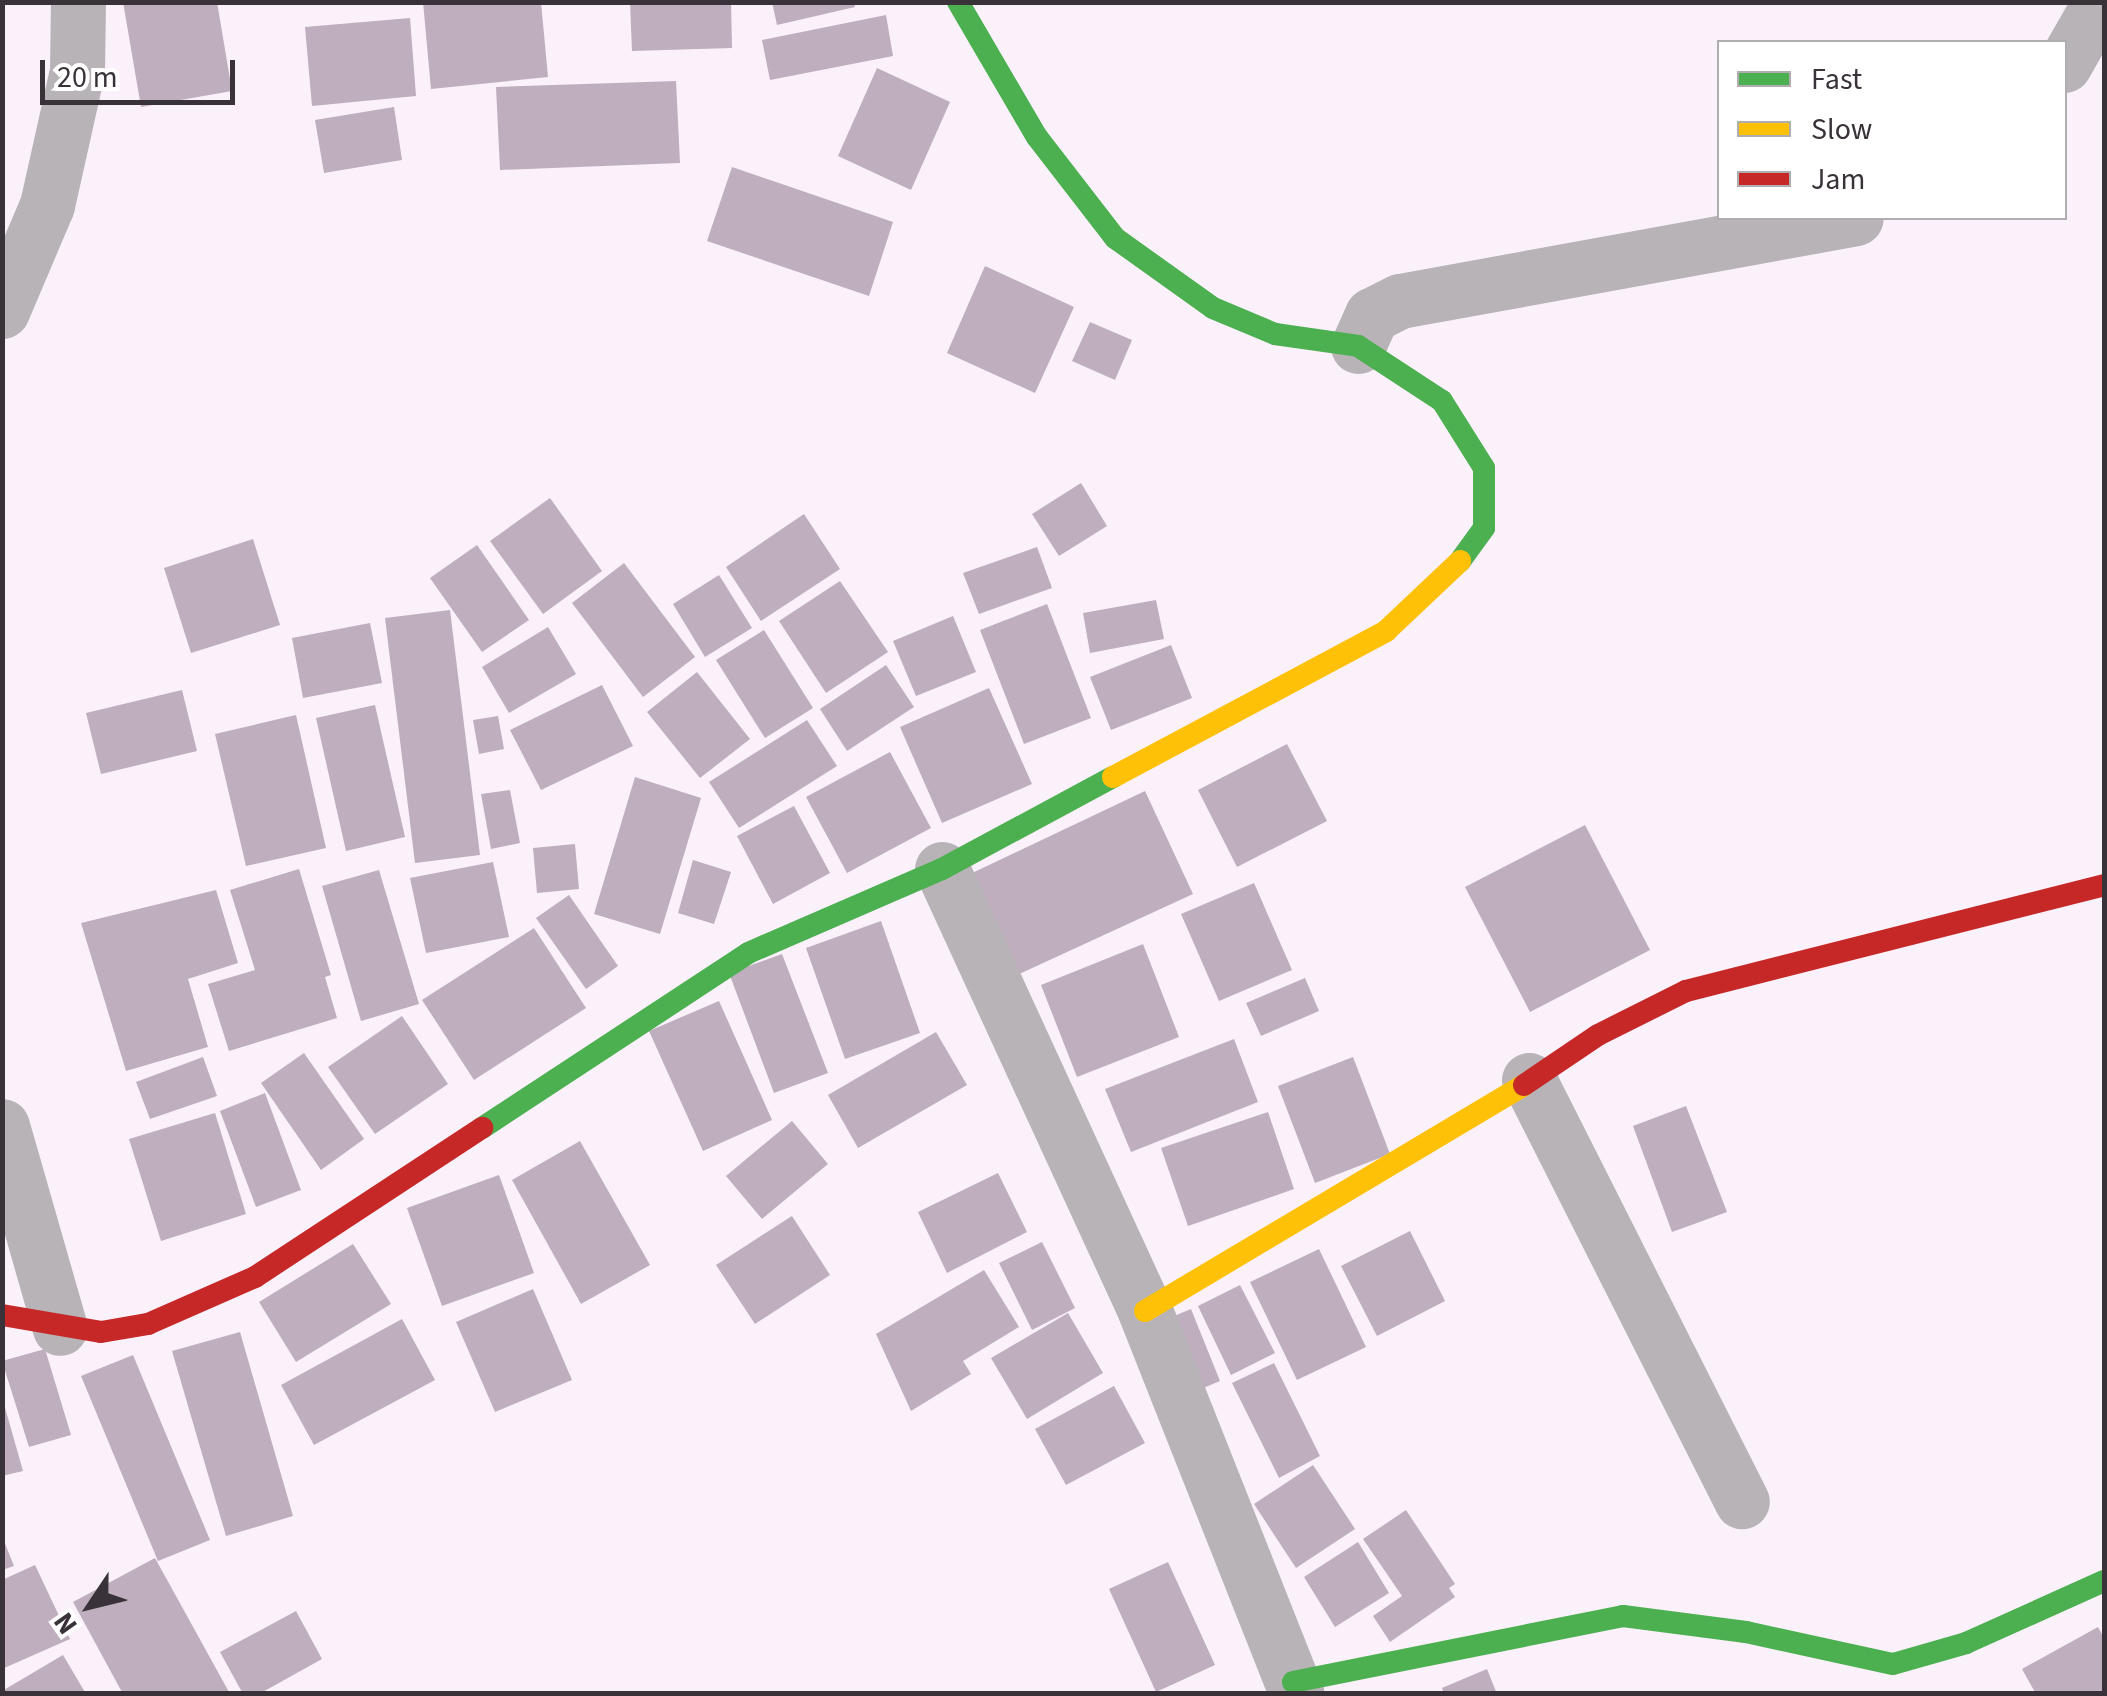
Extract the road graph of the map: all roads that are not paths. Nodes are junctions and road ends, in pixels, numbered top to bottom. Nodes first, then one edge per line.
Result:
1 (78, 2) edge
2 (958, 2) edge
3 (2100, 2) edge
4 (2067, 60) edge
5 (1844, 220) edge
6 (2, 311) edge
7 (1358, 346) junction
8 (942, 870) junction
9 (2104, 885) edge
10 (1529, 1080) junction
11 (2, 1126) edge
12 (1145, 1311) junction
13 (2, 1315) edge
14 (60, 1328) junction
15 (1742, 1502) dead end
16 (2104, 1581) edge
17 (1295, 1688) edge

1 - 6 street
2 - 7 street
3 - 4 street
5 - 7 street
7 - 8 street
8 - 12 street
8 - 14 street
9 - 10 street
10 - 12 street
10 - 15 street
11 - 14 street
12 - 17 street
13 - 14 street
16 - 17 street

